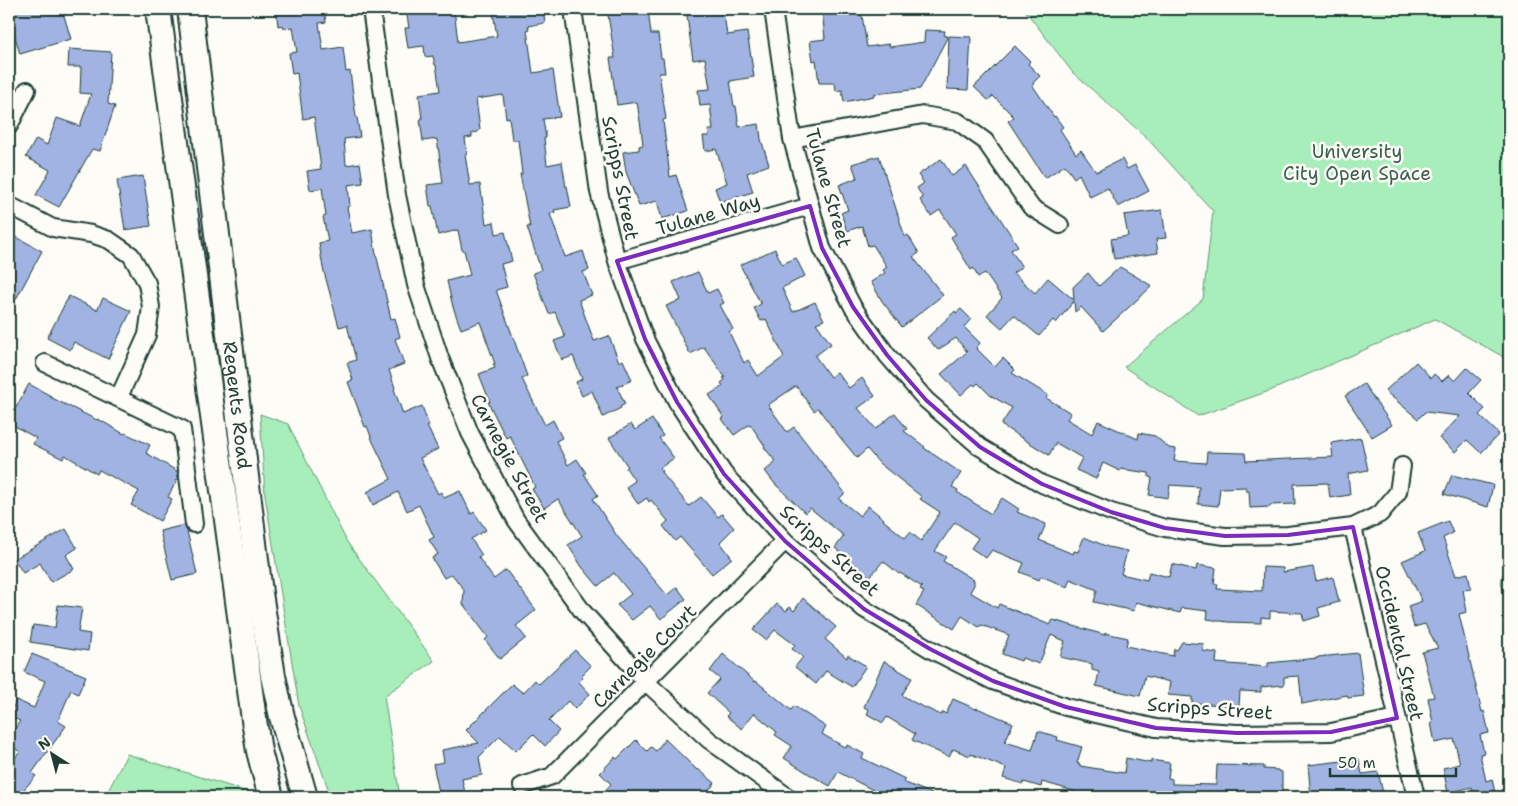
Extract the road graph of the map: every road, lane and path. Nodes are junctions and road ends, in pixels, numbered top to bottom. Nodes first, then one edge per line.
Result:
1 (158, 9) edge
2 (190, 9) edge
3 (371, 9) edge
4 (573, 9) edge
5 (773, 9) edge
6 (28, 90) dead end
7 (9, 126) edge
8 (792, 139) junction
9 (9, 205) edge
10 (810, 206) junction
11 (1060, 225) dead end
12 (617, 261) junction
13 (45, 363) dead end
14 (119, 397) junction
15 (1402, 466) dead end
16 (194, 524) dead end
17 (1353, 526) junction
18 (785, 541) junction
19 (646, 682) junction
20 (1397, 718) junction
21 (522, 786) dead end
22 (271, 797) edge
23 (305, 797) edge
24 (788, 797) edge
25 (1416, 797) edge

1 - 22 main road, Regents Road
2 - 23 main road, Regents Road
3 - 19 street, Carnegie Street
4 - 12 street, Scripps Street
5 - 8 street, Tulane Street
6 - 7 street
8 - 10 street, Tulane Street
8 - 11 street
9 - 14 street
10 - 12 street, Tulane Way
10 - 17 street, Tulane Street
12 - 18 street, Scripps Street
13 - 14 street
14 - 16 street
15 - 17 street, Tulane Street
17 - 20 street, Occidental Street
18 - 19 street, Carnegie Court
18 - 20 street, Scripps Street
19 - 21 street, Carnegie Court
19 - 24 street, Carnegie Street
20 - 25 street, Occidental Street

